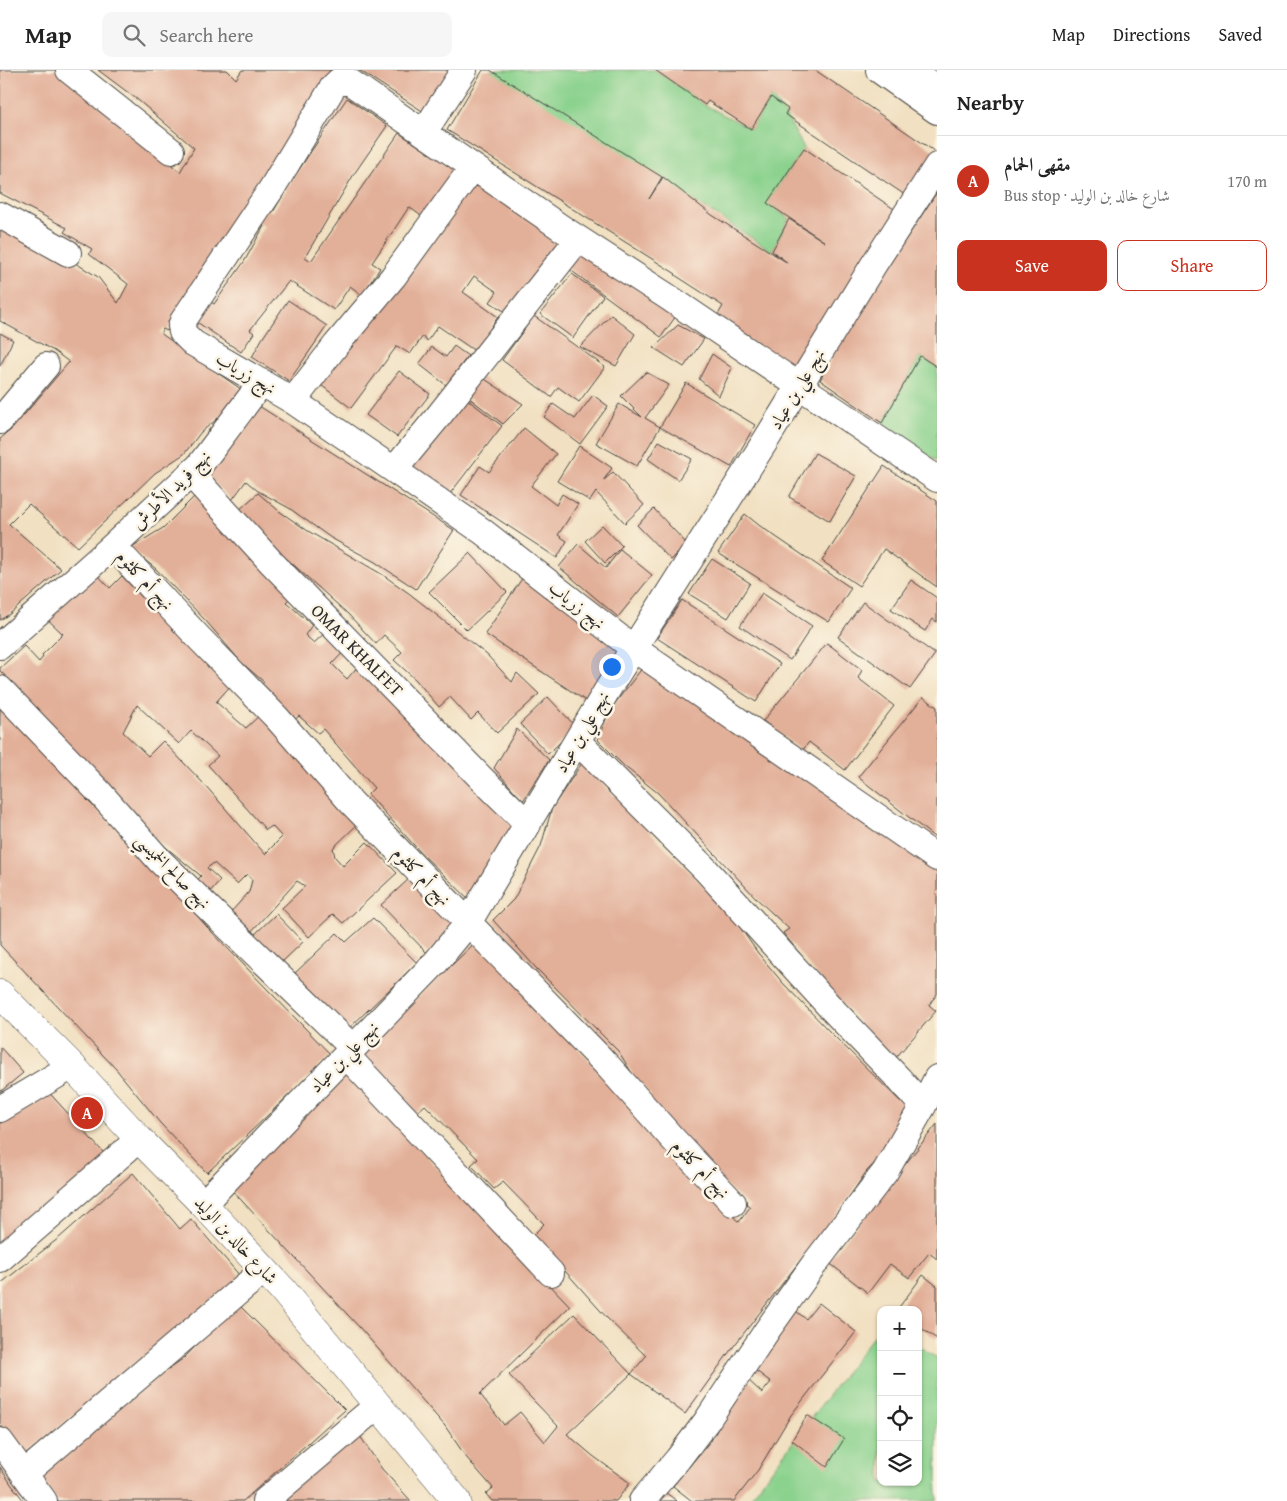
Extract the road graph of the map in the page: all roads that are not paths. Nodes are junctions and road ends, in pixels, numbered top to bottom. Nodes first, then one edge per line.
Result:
1 (69, 70) edge
2 (464, 70) edge
3 (879, 70) edge
4 (909, 70) edge
5 (937, 89) edge
6 (937, 112) edge
7 (424, 132) junction
8 (171, 151) dead end
9 (937, 166) edge
10 (473, 167) junction
11 (0, 214) edge
12 (578, 239) junction
13 (68, 253) dead end
14 (46, 366) dead end
15 (262, 382) junction
16 (800, 385) junction
17 (293, 401) junction
18 (2, 417) edge
19 (394, 470) junction
20 (191, 474) junction
21 (937, 479) edge
22 (113, 546) junction
23 (0, 646) edge
24 (633, 648) junction
25 (0, 689) edge
26 (577, 741) junction
27 (528, 824) junction
28 (937, 858) edge
29 (468, 923) junction
30 (0, 994) edge
31 (349, 1052) junction
32 (72, 1066) junction
33 (937, 1078) edge
34 (923, 1106) junction
35 (0, 1109) edge
36 (139, 1139) junction
37 (733, 1203) dead end
38 (203, 1204) junction
39 (0, 1259) edge
40 (264, 1270) junction
41 (551, 1273) dead end
42 (378, 1405) junction
43 (0, 1441) edge
44 (24, 1474) junction
45 (44, 1501) edge
46 (265, 1501) edge
47 (456, 1501) edge
48 (642, 1501) edge

1 - 8 street
2 - 7 street
3 - 6 street
4 - 5 street
7 - 10 street
7 - 15 street, نهج زرياب
9 - 16 street, نهج علي بن عياد
10 - 12 street
10 - 17 street
11 - 13 street
12 - 16 street
12 - 19 street
14 - 18 street
15 - 17 street, نهج زرياب
15 - 20 street, نهج فريد الأطرش
16 - 21 street
16 - 24 street, نهج علي بن عياد
17 - 19 street, نهج زرياب
19 - 24 street, نهج زرياب
20 - 22 street, نهج فريد الأطرش
20 - 27 street, OMAR KHALFET
22 - 23 street, نهج فريد الأطرش
22 - 29 street, نهج أم كلثوم
24 - 26 street, نهج علي بن عياد
24 - 28 street, نهج زرياب
25 - 31 street, نهج صالح الخميسي
26 - 27 street, نهج علي بن عياد
26 - 34 street
27 - 29 street, نهج علي بن عياد
29 - 31 street, نهج علي بن عياد
29 - 37 street, نهج أم كلثوم
30 - 32 street, شارع خالد بن الوليد
31 - 38 street, نهج علي بن عياد
31 - 41 street, نهج صالح الخميسي
32 - 35 street
32 - 36 street, شارع خالد بن الوليد
33 - 34 street
34 - 48 street
36 - 38 street, شارع خالد بن الوليد
36 - 39 street
38 - 40 street, شارع خالد بن الوليد
40 - 42 street, شارع خالد بن الوليد
40 - 44 street
42 - 46 street
42 - 47 street, شارع خالد بن الوليد
43 - 44 street
44 - 45 street

